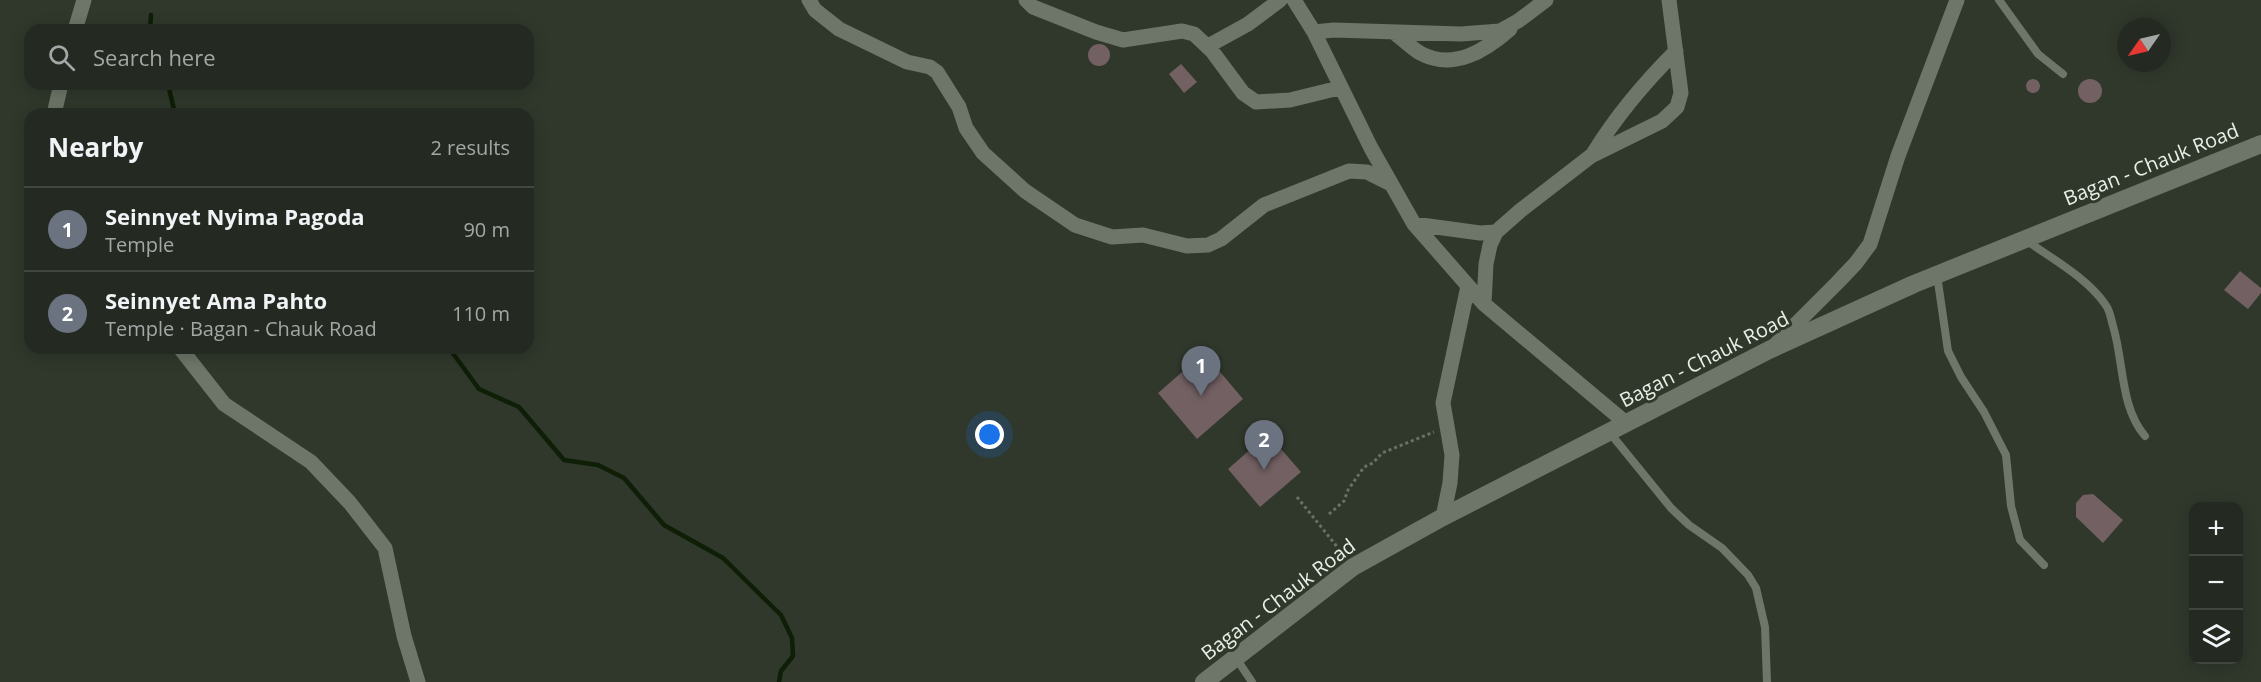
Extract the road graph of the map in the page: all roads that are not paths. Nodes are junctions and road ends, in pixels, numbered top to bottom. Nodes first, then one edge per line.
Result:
1 (84, 0) edge
2 (809, 0) edge
3 (1026, 0) edge
4 (1280, 0) edge
5 (1294, 0) edge
6 (1546, 0) edge
7 (1669, 0) edge
8 (1957, 0) edge
9 (1999, 0) edge
10 (1521, 19) junction
11 (77, 24) edge
12 (1314, 32) junction
13 (1394, 32) junction
14 (1208, 46) junction
15 (1676, 51) junction
16 (2063, 74) dead end
17 (1340, 88) junction
18 (60, 90) edge
19 (55, 108) edge
20 (2261, 144) edge
21 (1591, 156) junction
22 (1391, 184) junction
23 (1414, 224) junction
24 (1496, 232) junction
25 (2024, 239) junction
26 (1937, 275) junction
27 (1468, 286) junction
28 (1484, 304) junction
29 (1769, 350) junction
30 (185, 354) edge
31 (1626, 423) junction
32 (1609, 432) junction
33 (2145, 436) dead end
34 (1443, 517) junction
35 (2044, 565) dead end
36 (1235, 657) junction
37 (1250, 681) edge
38 (1764, 681) edge
39 (418, 682) edge
40 (1204, 682) edge

1 - 11 street
2 - 22 street
3 - 14 street
4 - 14 street
5 - 12 street
6 - 10 street
7 - 15 street
8 - 29 street
9 - 16 lane
10 - 13 street
10 - 13 street
12 - 13 street
12 - 17 street
14 - 17 street
15 - 21 street
15 - 21 street
17 - 22 street
18 - 19 street
20 - 25 main road, Bagan - Chauk Road
21 - 24 street
22 - 23 street
23 - 24 street
23 - 27 street
24 - 28 street
25 - 26 main road, Bagan - Chauk Road
25 - 33 lane
26 - 29 main road, Bagan - Chauk Road
26 - 35 lane
27 - 28 street
27 - 34 street
28 - 31 street
29 - 31 main road, Bagan - Chauk Road
30 - 39 street
31 - 32 main road, Bagan - Chauk Road
32 - 34 main road, Bagan - Chauk Road
32 - 38 lane
34 - 36 main road, Bagan - Chauk Road
36 - 37 lane
36 - 40 main road, Bagan - Chauk Road

